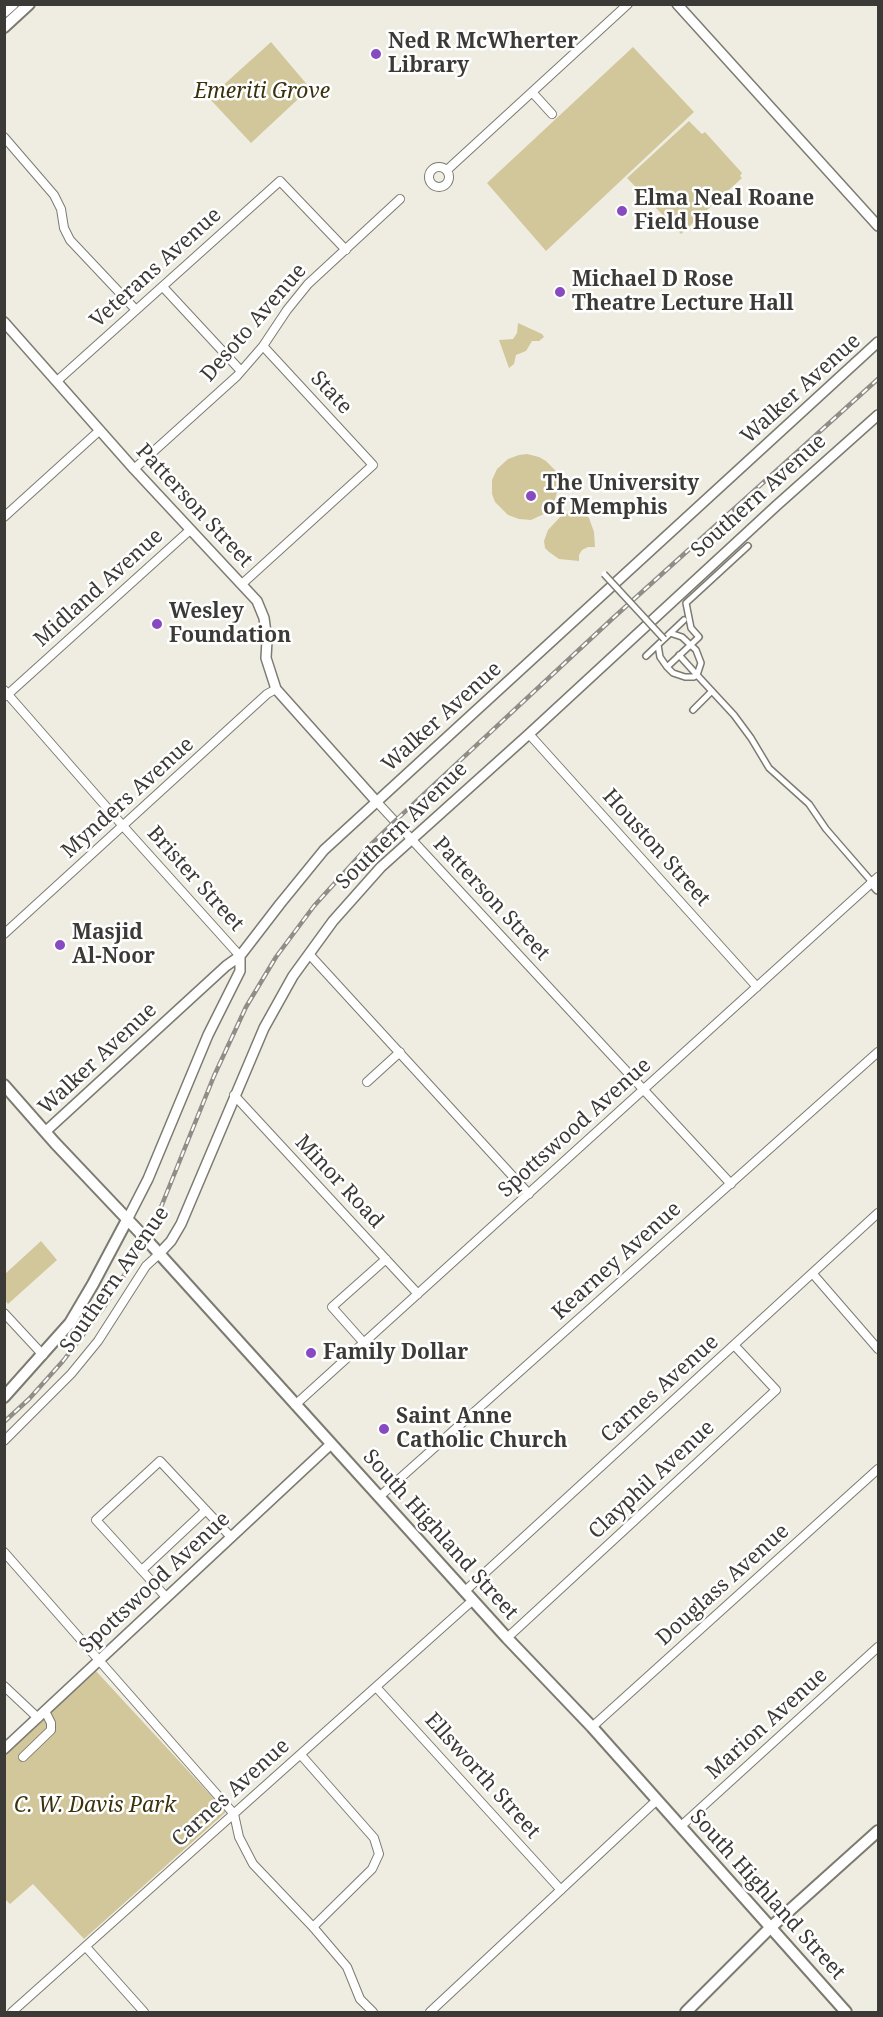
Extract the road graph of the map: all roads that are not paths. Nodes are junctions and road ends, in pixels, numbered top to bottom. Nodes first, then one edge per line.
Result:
1 (13, 4) edge
2 (29, 4) edge
3 (628, 4) edge
4 (677, 4) edge
5 (4, 12) edge
6 (4, 27) edge
7 (532, 92) junction
8 (552, 114) dead end
9 (4, 136) edge
10 (447, 170) dead end
11 (400, 199) dead end
12 (879, 226) edge
13 (346, 250) junction
14 (163, 286) junction
15 (136, 309) junction
16 (4, 322) edge
17 (8, 333) edge
18 (879, 342) edge
19 (263, 346) junction
20 (241, 371) junction
21 (57, 381) junction
22 (879, 415) edge
23 (100, 430) junction
24 (134, 469) junction
25 (4, 517) edge
26 (190, 530) junction
27 (748, 546) dead end
28 (604, 574) dead end
29 (242, 584) junction
30 (684, 620) dead end
31 (670, 633) junction
32 (664, 639) junction
33 (691, 644) junction
34 (658, 645) junction
35 (679, 655) junction
36 (646, 656) dead end
37 (667, 667) junction
38 (697, 675) junction
39 (276, 689) junction
40 (712, 692) junction
41 (6, 694) edge
42 (693, 710) dead end
43 (529, 734) junction
44 (376, 801) junction
45 (123, 826) junction
46 (411, 839) junction
47 (877, 883) edge
48 (4, 934) edge
49 (309, 954) junction
50 (240, 956) junction
51 (757, 987) junction
52 (400, 1052) junction
53 (879, 1052) edge
54 (367, 1082) dead end
55 (4, 1085) edge
56 (645, 1090) junction
57 (234, 1095) junction
58 (45, 1132) junction
59 (731, 1184) junction
60 (529, 1194) junction
61 (879, 1213) edge
62 (128, 1220) junction
63 (158, 1255) junction
64 (386, 1259) junction
65 (813, 1274) junction
66 (418, 1294) junction
67 (4, 1313) edge
68 (364, 1342) junction
69 (735, 1346) junction
70 (879, 1349) edge
71 (43, 1355) junction
72 (4, 1397) edge
73 (295, 1405) junction
74 (4, 1441) edge
75 (331, 1444) junction
76 (879, 1468) edge
77 (379, 1497) junction
78 (206, 1510) junction
79 (230, 1536) junction
80 (4, 1552) edge
81 (142, 1570) junction
82 (465, 1591) junction
83 (166, 1597) junction
84 (473, 1600) junction
85 (507, 1638) junction
86 (879, 1647) edge
87 (100, 1660) junction
88 (4, 1686) edge
89 (376, 1687) junction
90 (45, 1711) junction
91 (38, 1718) junction
92 (592, 1727) junction
93 (4, 1749) edge
94 (301, 1755) junction
95 (23, 1757) dead end
96 (657, 1800) junction
97 (234, 1814) junction
98 (680, 1827) junction
99 (879, 1831) edge
100 (561, 1890) junction
101 (312, 1927) junction
102 (770, 1928) junction
103 (86, 1947) junction
104 (12, 2013) edge
105 (144, 2013) edge
106 (373, 2013) edge
107 (430, 2013) edge
108 (686, 2013) edge
109 (846, 2013) edge

1 - 5 main road
2 - 6 main road
3 - 7 street
4 - 12 street
7 - 8 street
7 - 10 street
9 - 15 street
11 - 13 street, Desoto Avenue
13 - 14 street, Veterans Avenue
13 - 19 street, Desoto Avenue
14 - 15 street, Veterans Avenue
14 - 20 street
15 - 21 street, Veterans Avenue
16 - 17 street, Patterson Street
17 - 21 street, Patterson Street
18 - 44 street, Walker Avenue
19 - 20 street, Desoto Avenue
19 - 29 street, State
20 - 24 street, Desoto Avenue
21 - 23 street, Patterson Street
22 - 43 street, Southern Avenue
23 - 24 street, Patterson Street
23 - 25 street
24 - 26 street, Patterson Street
26 - 29 street, Patterson Street
26 - 41 street, Midland Avenue
27 - 33 street
28 - 32 street, bridge
29 - 39 street, Patterson Street
30 - 31 street
31 - 32 street
31 - 33 street
32 - 34 street
33 - 35 street
33 - 38 street
34 - 36 street
34 - 37 street
35 - 37 street
35 - 38 street
37 - 38 street
38 - 40 street
39 - 44 street, Patterson Street
39 - 45 street, Mynders Avenue
40 - 42 street
40 - 47 street
41 - 45 street, Brister Street
43 - 46 street, Southern Avenue
43 - 51 street, Houston Street
44 - 46 street, Patterson Street
44 - 50 street, Walker Avenue
45 - 48 street, Mynders Avenue
45 - 50 street, Brister Street
46 - 49 street, Southern Avenue
46 - 56 street, Patterson Street
47 - 51 street, Spottswood Avenue
49 - 52 street
49 - 57 street, Southern Avenue
50 - 58 street, Walker Avenue
50 - 62 street, Southern Avenue
51 - 56 street, Spottswood Avenue
52 - 54 street
52 - 60 street
53 - 59 street, Kearney Avenue
55 - 58 main road, South Highland Street
56 - 59 street, Patterson Street
56 - 60 street, Spottswood Avenue
57 - 63 street, Southern Avenue
57 - 64 street, Minor Road
58 - 62 main road, South Highland Street
59 - 77 street, Kearney Avenue
60 - 66 street, Spottswood Avenue
61 - 65 street, Carnes Avenue
62 - 63 main road, South Highland Street
62 - 71 main road, Southern Avenue
63 - 73 main road, South Highland Street
63 - 74 street, Southern Avenue
64 - 66 street, Minor Road
64 - 68 street
65 - 69 street, Carnes Avenue
65 - 70 street
66 - 68 street, Spottswood Avenue
67 - 71 street
68 - 73 street, Spottswood Avenue
69 - 82 street, Carnes Avenue
69 - 85 street, Clayphil Avenue
71 - 72 main road, Southern Avenue
73 - 75 main road, South Highland Street
75 - 77 main road, South Highland Street
75 - 79 street, Spottswood Avenue
76 - 92 street, Douglass Avenue
77 - 82 main road, South Highland Street
78 - 79 street
78 - 81 street
78 - 81 street
79 - 83 street, Spottswood Avenue
80 - 87 street
81 - 83 street
82 - 84 main road, South Highland Street
83 - 87 street, Spottswood Avenue
84 - 85 main road, South Highland Street
84 - 89 street, Carnes Avenue
85 - 92 main road, South Highland Street
86 - 98 street, Marion Avenue
87 - 90 street, Spottswood Avenue
87 - 97 street
88 - 91 street
89 - 94 street, Carnes Avenue
89 - 100 street, Ellsworth Street
90 - 91 street, Spottswood Avenue
90 - 95 street
91 - 93 street, Spottswood Avenue
92 - 96 main road, South Highland Street
94 - 97 street, Carnes Avenue
94 - 101 street
96 - 98 main road, South Highland Street
96 - 100 street
97 - 101 street
97 - 103 street, Carnes Avenue
98 - 102 main road, South Highland Street
99 - 102 main road
100 - 107 street
101 - 106 street
102 - 108 main road
102 - 109 main road, South Highland Street
103 - 104 street, Carnes Avenue
103 - 105 street

